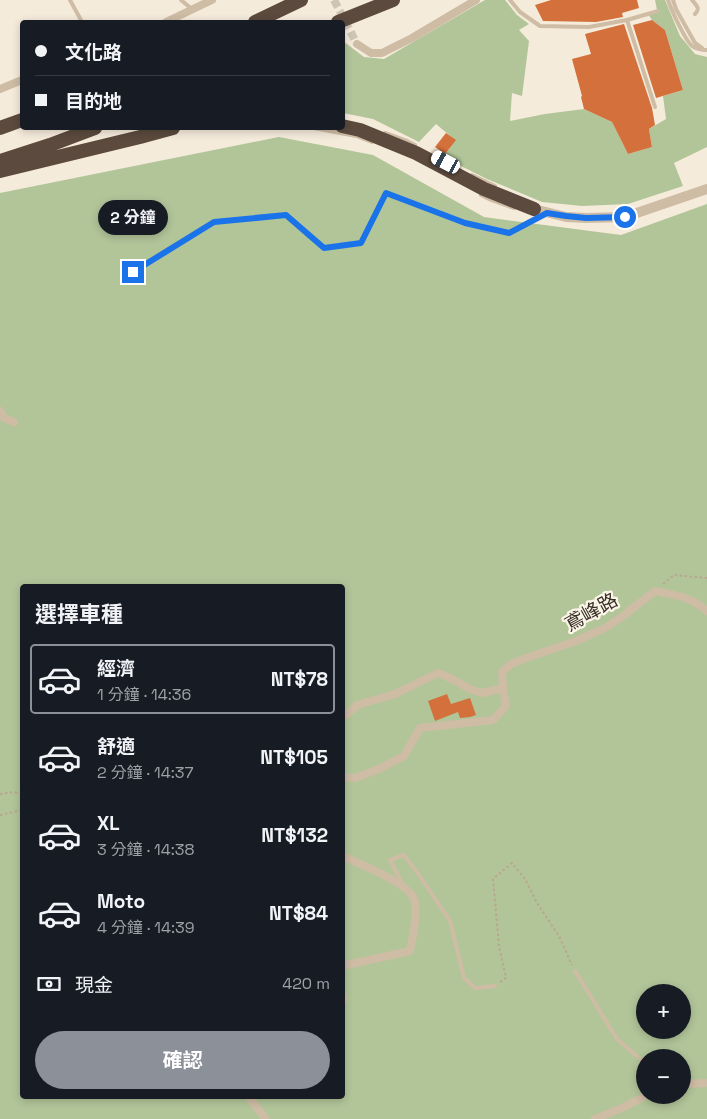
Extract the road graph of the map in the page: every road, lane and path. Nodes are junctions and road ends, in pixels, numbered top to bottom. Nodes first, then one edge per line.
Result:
1 (70, 0) edge
2 (181, 0) edge
3 (212, 0) edge
4 (301, 0) edge
5 (368, 0) edge
6 (393, 0) edge
7 (476, 0) edge
8 (510, 0) edge
9 (668, 0) edge
10 (673, 0) edge
11 (692, 0) edge
12 (193, 10) junction
13 (658, 10) dead end
14 (695, 14) dead end
15 (81, 20) edge
16 (170, 20) edge
17 (259, 20) edge
18 (335, 20) edge
19 (343, 20) edge
20 (627, 20) junction
21 (357, 44) tunnel mouth
22 (707, 50) edge
23 (20, 81) edge
24 (0, 89) edge
25 (655, 108) dead end
26 (20, 121) edge
27 (345, 127) edge
28 (0, 128) edge
29 (90, 130) edge
30 (166, 130) edge
31 (324, 130) edge
32 (380, 131) dead end
33 (373, 143) dead end
34 (422, 149) dead end
35 (0, 161) edge
36 (0, 170) edge
37 (471, 175) dead end
38 (497, 187) dead end
39 (707, 189) edge
40 (473, 190) dead end
41 (514, 196) dead end
42 (535, 211) junction
43 (133, 272) dead end
44 (0, 410) edge
45 (14, 422) dead end
46 (707, 578) edge
47 (654, 591) junction
48 (707, 611) edge
49 (503, 688) junction
50 (345, 716) edge
51 (345, 777) edge
52 (0, 794) edge
53 (20, 794) edge
54 (20, 810) edge
55 (0, 815) edge
56 (345, 857) edge
57 (404, 887) junction
58 (345, 965) edge
59 (575, 971) joint
60 (495, 986) joint
61 (636, 1055) edge
62 (707, 1082) edge
63 (691, 1083) edge
64 (251, 1099) edge
65 (636, 1101) edge
66 (266, 1119) edge
67 (595, 1119) edge

1 - 15 lane
2 - 12 lane
3 - 12 street
4 - 17 highway
5 - 18 highway
6 - 19 highway
7 - 21 street
8 - 20 lane
9 - 22 lane
10 - 22 lane
11 - 14 lane
12 - 16 street
13 - 20 lane
20 - 25 lane
23 - 24 street
26 - 28 highway
27 - 42 highway
29 - 35 highway
30 - 36 highway
31 - 33 lane
32 - 34 lane
37 - 38 lane
39 - 42 street
40 - 42 lane
41 - 42 lane
42 - 43 lane
44 - 45 street
46 - 47 path
47 - 48 street
47 - 49 street, 鳶峰路
49 - 50 street
49 - 51 street, 鳶峰路
52 - 53 path
54 - 55 path
56 - 57 street
57 - 58 street
57 - 60 lane
59 - 60 path
59 - 61 lane
62 - 63 street
64 - 66 street
65 - 67 street

